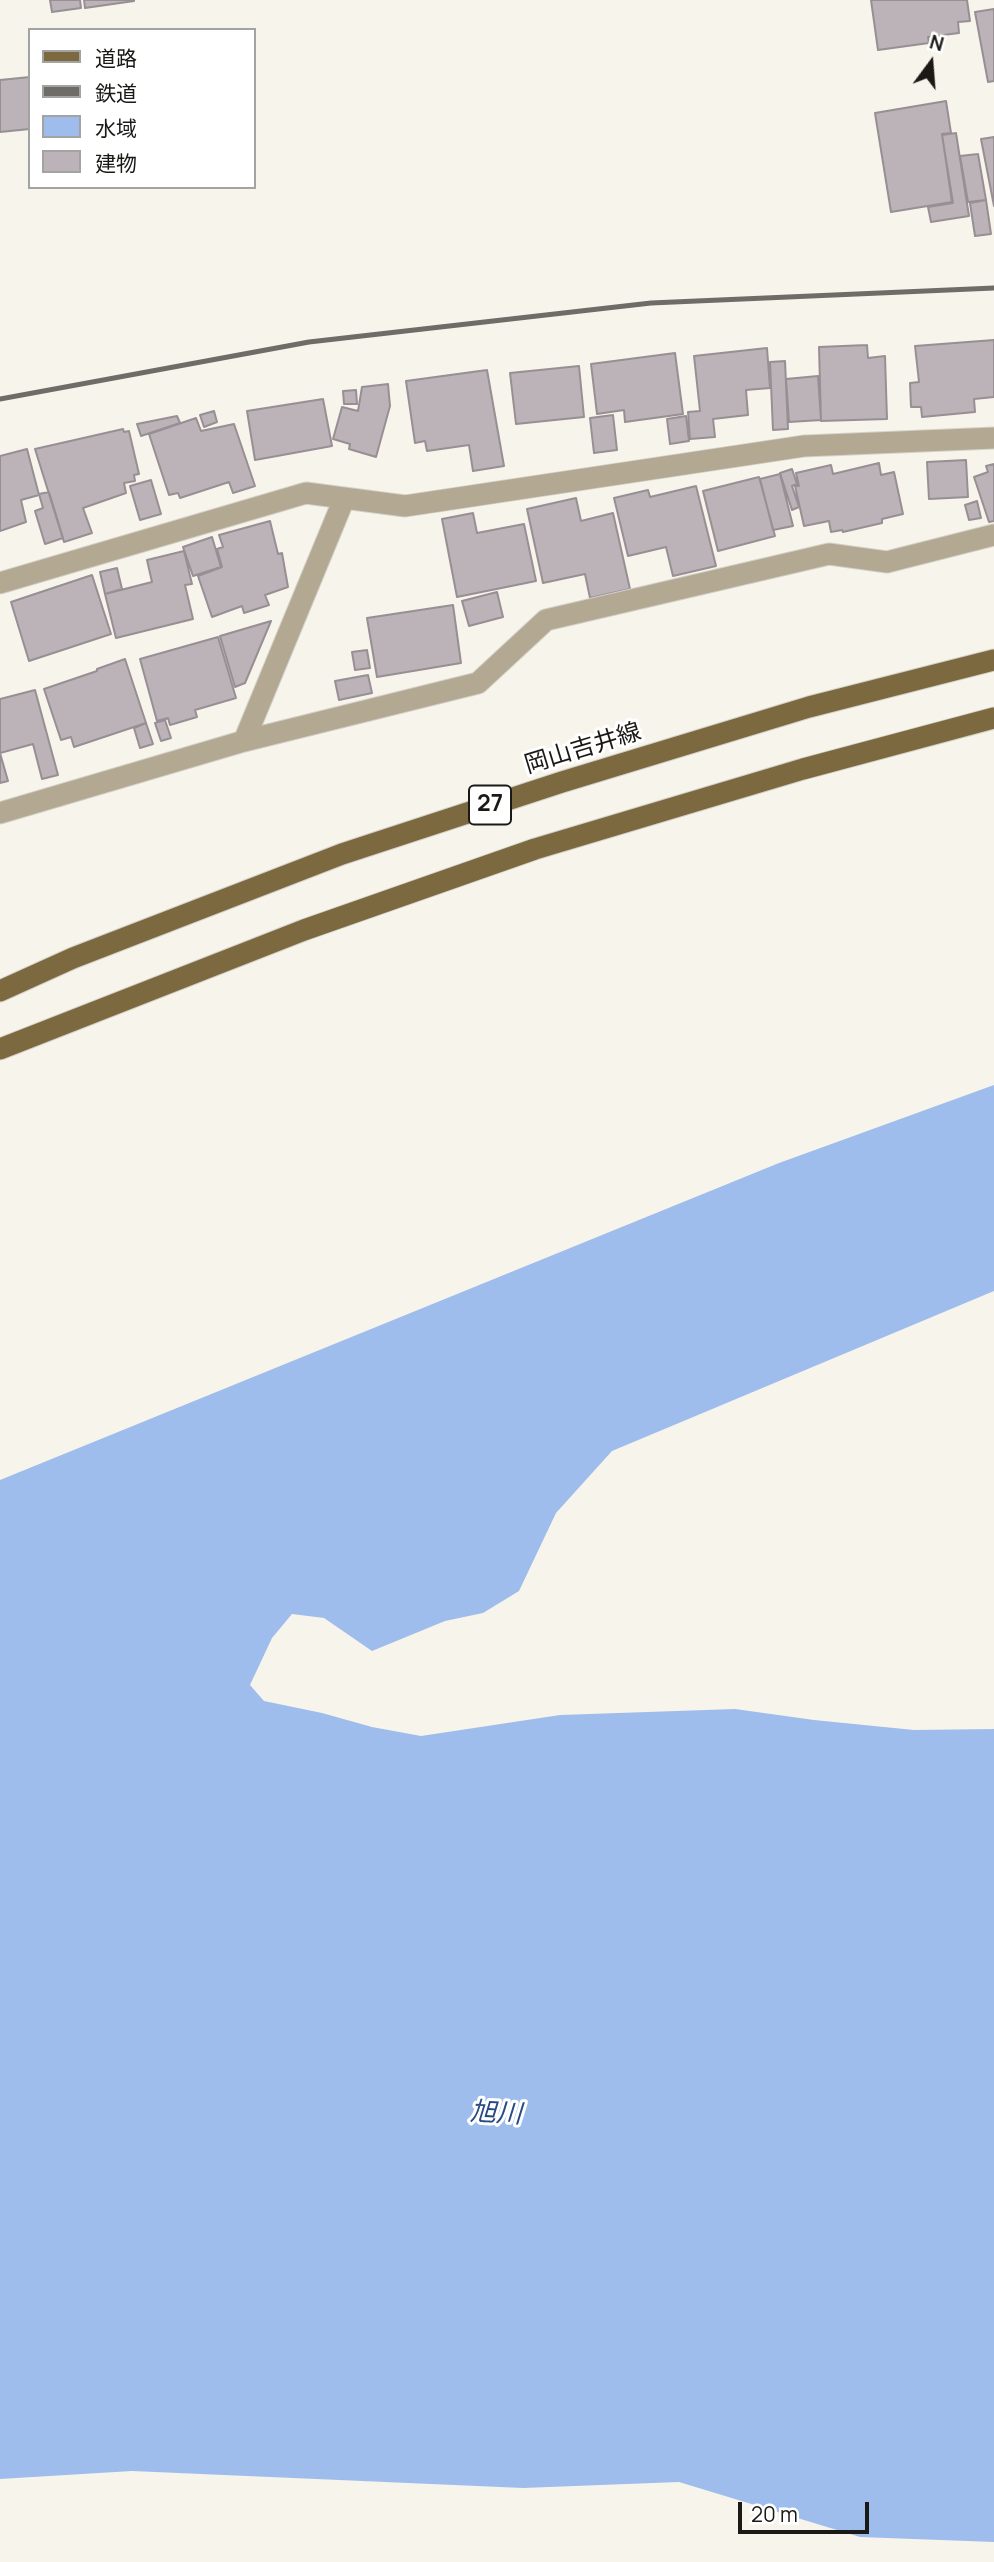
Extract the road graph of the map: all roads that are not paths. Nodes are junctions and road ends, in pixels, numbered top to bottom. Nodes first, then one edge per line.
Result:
1 (994, 438) edge
2 (344, 499) junction
3 (994, 535) edge
4 (0, 583) edge
5 (994, 660) edge
6 (994, 718) edge
7 (244, 741) junction
8 (0, 813) edge
9 (0, 991) edge
10 (0, 1049) edge

1 - 2 street
2 - 4 street
2 - 7 street
3 - 7 street
5 - 9 main road, 岡山吉井線 / 27
6 - 10 main road, 27
7 - 8 street

